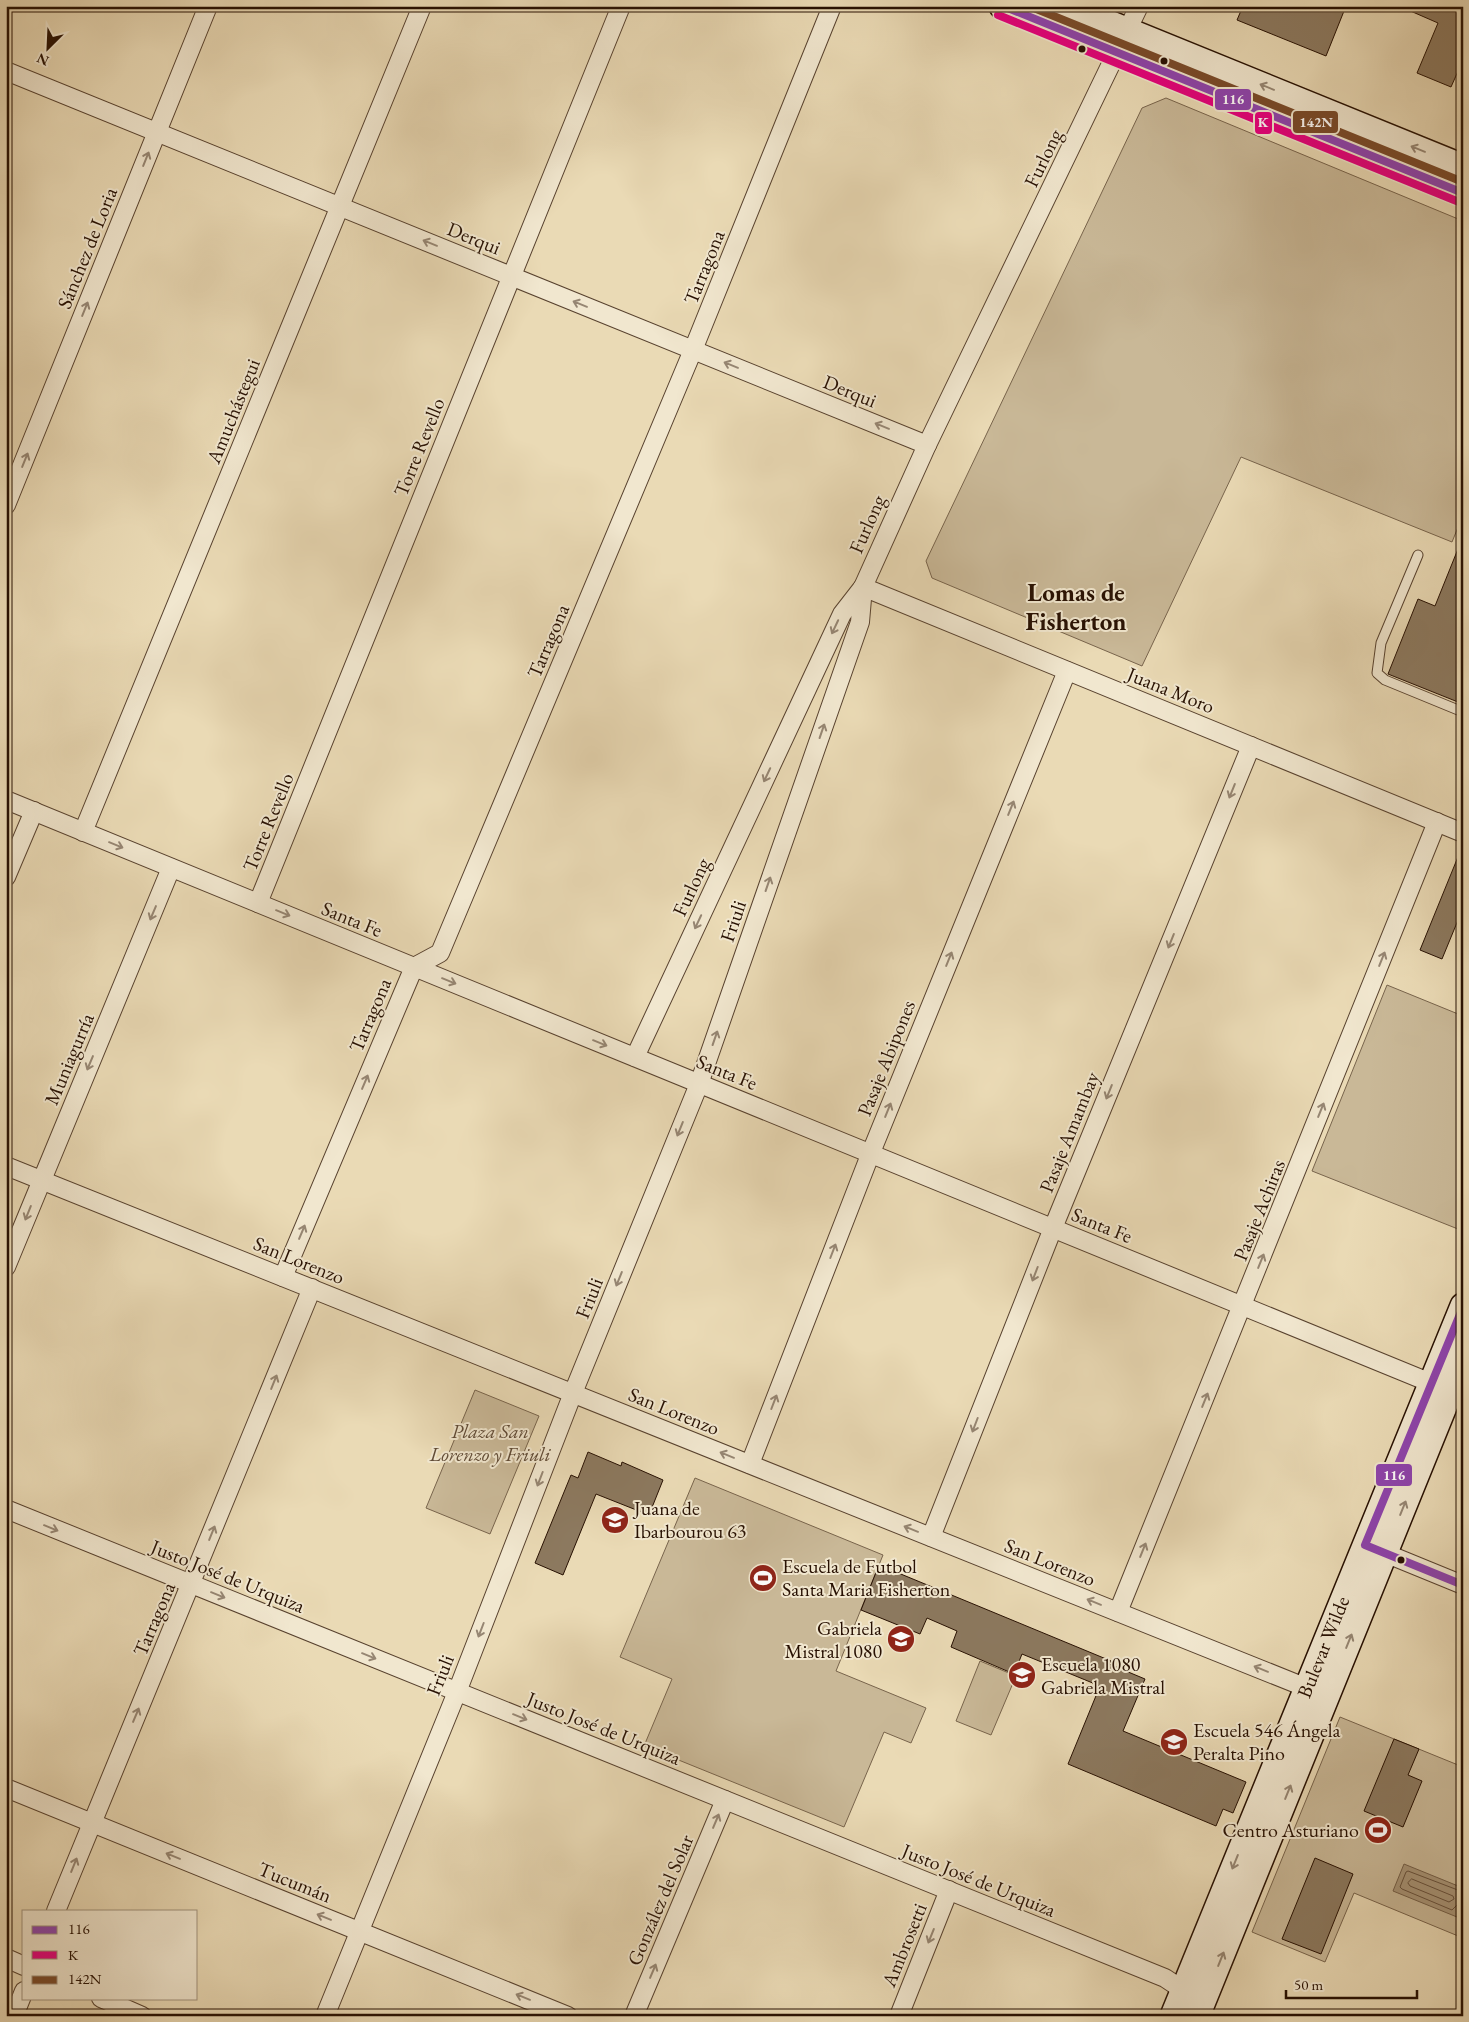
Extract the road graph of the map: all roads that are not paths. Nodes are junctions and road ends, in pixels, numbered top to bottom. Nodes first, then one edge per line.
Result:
1 (208, 6) edge
2 (422, 6) edge
3 (621, 6) edge
4 (832, 6) edge
5 (1002, 6) edge
6 (1067, 6) edge
7 (1139, 6) edge
8 (1128, 31) junction
9 (1117, 54) junction
10 (6, 71) edge
11 (157, 132) junction
12 (1463, 167) edge
13 (1463, 193) edge
14 (340, 207) junction
15 (511, 276) junction
16 (693, 350) junction
17 (927, 445) junction
18 (6, 505) edge
19 (1418, 555) dead end
20 (863, 587) junction
21 (1067, 671) junction
22 (1463, 712) edge
23 (1251, 746) junction
24 (6, 800) edge
25 (34, 811) junction
26 (1436, 822) junction
27 (83, 832) junction
28 (1463, 833) edge
29 (171, 868) junction
30 (6, 877) edge
31 (258, 903) junction
32 (414, 967) junction
33 (635, 1057) junction
34 (699, 1084) junction
35 (870, 1155) junction
36 (6, 1166) edge
37 (42, 1180) junction
38 (1052, 1228) junction
39 (6, 1267) edge
40 (283, 1277) junction
41 (312, 1288) junction
42 (1243, 1306) junction
43 (1463, 1306) edge
44 (1458, 1331) edge
45 (1463, 1360) edge
46 (1431, 1383) junction
47 (573, 1393) junction
48 (750, 1464) junction
49 (6, 1509) edge
50 (931, 1537) junction
51 (1374, 1549) junction
52 (191, 1584) junction
53 (1463, 1585) edge
54 (1118, 1612) junction
55 (1316, 1691) junction
56 (457, 1692) junction
57 (6, 1788) edge
58 (725, 1800) junction
59 (91, 1823) junction
60 (949, 1890) junction
61 (56, 1910) edge
62 (360, 1931) junction
63 (6, 1958) edge
64 (22, 1965) edge
65 (22, 1997) edge
66 (106, 2000) edge
67 (1201, 2006) edge
68 (14, 2016) edge
69 (142, 2016) edge
70 (325, 2016) edge
71 (568, 2016) edge
72 (634, 2016) edge
73 (899, 2016) edge
74 (1173, 2016) edge

1 - 11 street, Sánchez de Loria
2 - 14 street, Amuchástegui
3 - 15 street, Torre Revello
4 - 16 street, Tarragona
5 - 9 main road
6 - 8 main road
7 - 8 street, Furlong
8 - 9 street, Furlong
12 -> 8 main road
9 - 13 main road
9 - 17 street, Furlong
10 - 11 street, Derqui
11 - 14 street, Derqui
18 -> 11 street, Sánchez de Loria
15 -> 14 street, Derqui
14 - 27 street, Amuchástegui
16 -> 15 street, Derqui
15 - 31 street, Torre Revello
17 -> 16 street, Derqui
16 - 32 street, Tarragona
17 - 20 street, Furlong
19 - 22 lane
20 - 21 street, Juana Moro
20 -> 33 street, Furlong
34 -> 20 street, Friuli
21 - 23 street, Juana Moro
35 -> 21 street, Pasaje Abipones
23 - 26 street, Juana Moro
23 -> 38 street, Pasaje Amambay
24 - 25 street, Santa Fe
25 - 27 street, Santa Fe
25 - 30 street
26 - 28 street, Juana Moro
42 -> 26 street, Pasaje Achiras
27 -> 29 street, Santa Fe
29 - 31 street, Santa Fe
29 -> 37 street, Muniagurría
31 -> 32 street, Santa Fe
32 -> 33 street, Santa Fe
40 -> 32 street, Tarragona
33 - 34 street, Santa Fe
34 - 35 street, Santa Fe
34 -> 47 street, Friuli
35 - 38 street, Santa Fe
48 -> 35 street, Pasaje Abipones
36 - 37 street, San Lorenzo
37 -> 39 street, Muniagurría
37 - 40 street, San Lorenzo
38 - 42 street, Santa Fe
38 -> 50 street, Pasaje Amambay
40 - 41 street, San Lorenzo
41 - 47 street, San Lorenzo
52 -> 41 street, Tarragona
42 - 46 street, Santa Fe
54 -> 42 street, Pasaje Achiras
43 - 44 main road, Bulevar Wilde
44 - 46 main road, Bulevar Wilde
51 -> 45 main road, Bulevar Wilde
46 - 51 main road, Bulevar Wilde
48 -> 47 street, San Lorenzo
47 -> 56 street, Friuli
50 -> 48 street, San Lorenzo
49 -> 52 street, Justo José de Urquiza
54 -> 50 street, San Lorenzo
51 - 53 street
51 - 55 main road, Bulevar Wilde
52 -> 56 street, Justo José de Urquiza
59 -> 52 street, Tarragona
55 -> 54 street, San Lorenzo
55 - 67 main road, Bulevar Wilde
56 -> 58 street, Justo José de Urquiza
56 - 62 street, Friuli
57 - 59 street, Tucumán
58 - 60 street, Justo José de Urquiza
72 -> 58 street, González del Solar
61 -> 59 street, Tarragona
62 -> 59 street, Tucumán
60 - 67 street, Justo José de Urquiza
60 -> 73 street, Ambrosetti
62 - 70 street, Friuli
71 -> 62 street, Tucumán
63 - 64 street
65 - 68 street
66 - 69 street
67 - 74 main road, Bulevar Wilde

